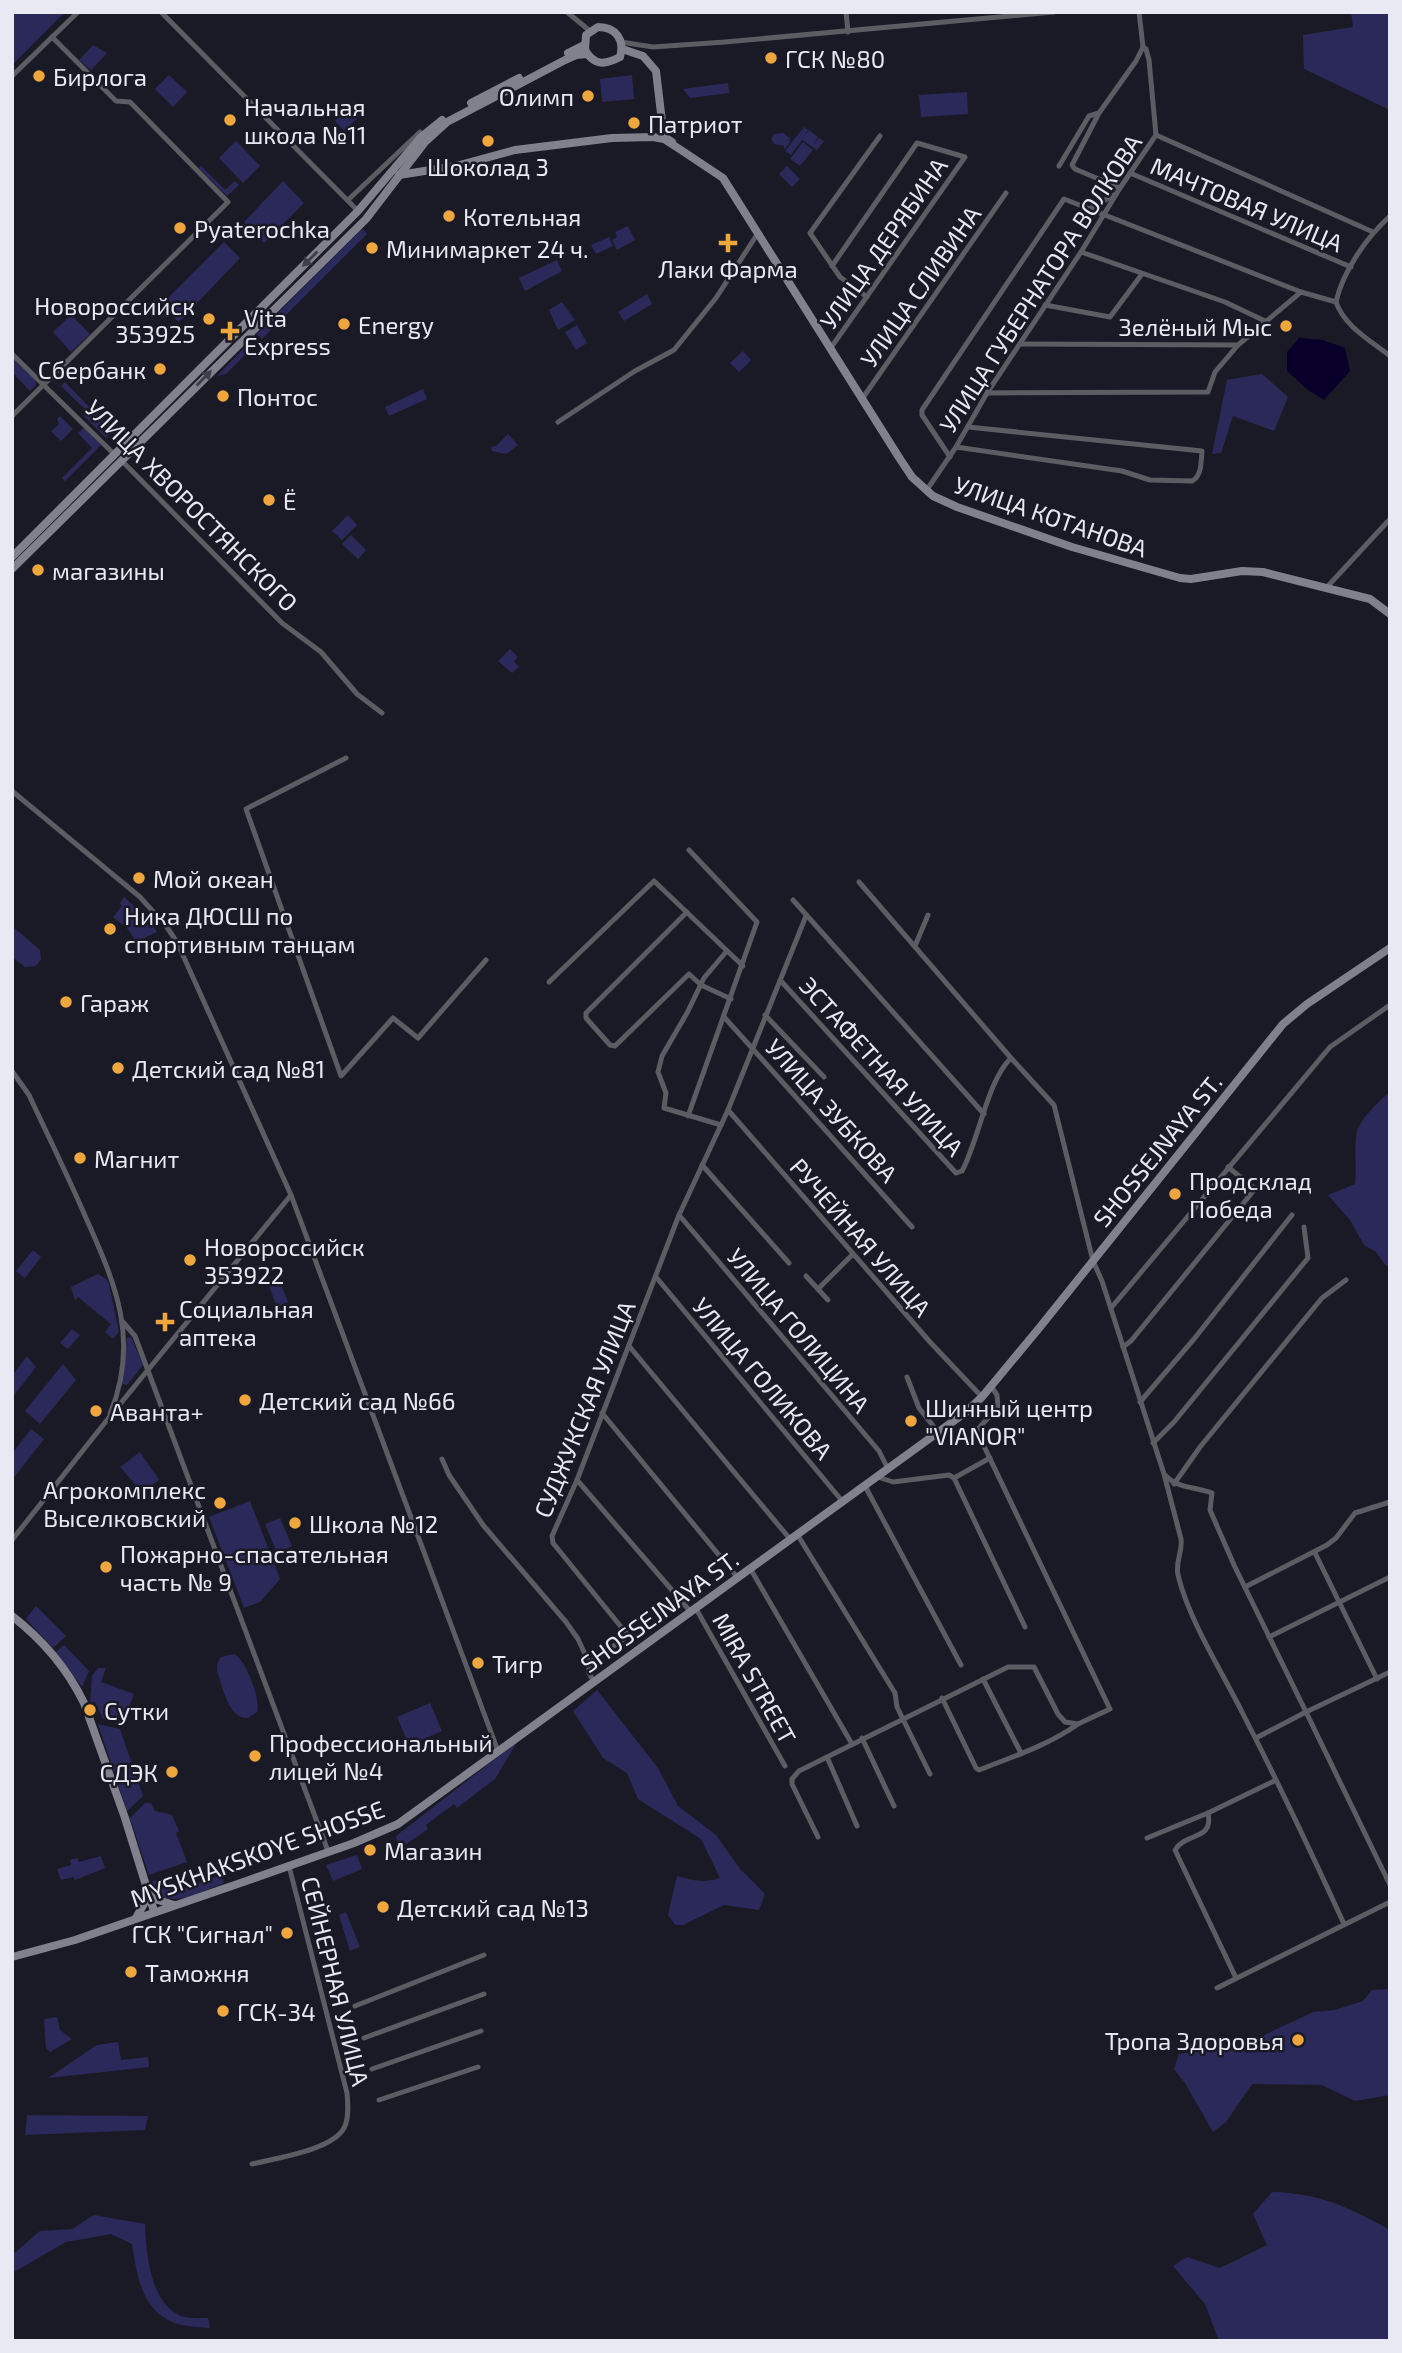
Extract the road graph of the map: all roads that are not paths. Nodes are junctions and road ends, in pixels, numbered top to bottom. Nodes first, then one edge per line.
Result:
1 (78, 12) edge
2 (161, 12) edge
3 (567, 12) edge
4 (846, 12) edge
5 (1054, 12) edge
6 (1139, 12) edge
7 (590, 31) junction
8 (848, 32) junction
9 (52, 37) junction
10 (646, 46) junction
11 (1143, 47) junction
12 (621, 49) junction
13 (585, 50) junction
14 (643, 57) junction
15 (12, 76) edge
16 (1099, 113) junction
17 (420, 132) dead end
18 (1156, 135) junction
19 (659, 136) junction
20 (880, 136) dead end
21 (703, 163) junction
22 (1059, 166) dead end
23 (405, 172) junction
24 (1130, 173) junction
25 (1118, 191) junction
26 (1006, 193) dead end
27 (348, 200) junction
28 (1091, 208) junction
29 (358, 211) junction
30 (1106, 214) junction
31 (1390, 216) edge
32 (366, 219) junction
33 (1373, 232) junction
34 (758, 233) junction
35 (1082, 252) junction
36 (832, 266) junction
37 (1351, 267) junction
38 (1142, 274) junction
39 (1301, 292) junction
40 (867, 297) junction
41 (1336, 302) junction
42 (1045, 305) junction
43 (1265, 321) junction
44 (1020, 344) junction
45 (1238, 345) junction
46 (830, 349) junction
47 (12, 354) edge
48 (1389, 354) edge
49 (43, 385) junction
50 (987, 393) junction
51 (862, 399) junction
52 (164, 412) junction
53 (12, 416) edge
54 (558, 422) dead end
55 (968, 427) junction
56 (956, 447) junction
57 (950, 457) junction
58 (118, 458) junction
59 (926, 491) junction
60 (1390, 519) edge
61 (12, 557) edge
62 (12, 569) edge
63 (1326, 587) junction
64 (1390, 614) edge
65 (382, 713) dead end
66 (346, 758) dead end
67 (12, 791) edge
68 (689, 850) dead end
69 (859, 882) dead end
70 (793, 900) dead end
71 (687, 912) junction
72 (928, 915) dead end
73 (806, 916) junction
74 (915, 946) junction
75 (1390, 948) edge
76 (726, 952) junction
77 (486, 960) dead end
78 (743, 966) junction
79 (780, 979) junction
80 (549, 982) dead end
81 (701, 985) junction
82 (731, 999) junction
83 (1390, 1005) edge
84 (765, 1015) junction
85 (725, 1018) junction
86 (753, 1048) junction
87 (1011, 1058) junction
88 (12, 1071) edge
89 (824, 1077) dead end
90 (728, 1110) junction
91 (984, 1114) junction
92 (688, 1116) junction
93 (721, 1125) junction
94 (702, 1165) junction
95 (1228, 1167) junction
96 (291, 1195) junction
97 (679, 1215) junction
98 (1292, 1215) dead end
99 (912, 1227) dead end
100 (1304, 1227) dead end
101 (853, 1254) junction
102 (1093, 1261) junction
103 (789, 1263) dead end
104 (806, 1276) dead end
105 (656, 1277) junction
106 (1346, 1280) dead end
107 (818, 1289) junction
108 (828, 1300) dead end
109 (1111, 1308) junction
110 (123, 1322) junction
111 (629, 1346) junction
112 (1123, 1348) junction
113 (148, 1371) junction
114 (908, 1377) dead end
115 (139, 1383) junction
116 (991, 1386) junction
117 (119, 1392) junction
118 (982, 1397) junction
119 (1140, 1402) junction
120 (602, 1413) junction
121 (107, 1420) junction
122 (938, 1432) junction
123 (1153, 1443) junction
124 (990, 1458) junction
125 (442, 1459) dead end
126 (888, 1469) junction
127 (1164, 1474) junction
128 (878, 1477) junction
129 (954, 1478) junction
130 (577, 1479) junction
131 (1174, 1484) junction
132 (865, 1486) junction
133 (843, 1502) junction
134 (1390, 1502) edge
135 (794, 1537) junction
136 (12, 1540) edge
137 (1315, 1553) junction
138 (750, 1568) junction
139 (737, 1577) junction
140 (1390, 1577) edge
141 (1245, 1587) junction
142 (1339, 1602) junction
143 (693, 1609) junction
144 (12, 1616) edge
145 (1025, 1627) dead end
146 (1269, 1637) junction
147 (589, 1663) junction
148 (961, 1665) dead end
149 (1390, 1672) edge
150 (983, 1679) junction
151 (1377, 1679) junction
152 (594, 1682) junction
153 (942, 1698) junction
154 (1306, 1712) junction
155 (904, 1717) junction
156 (1078, 1724) junction
157 (862, 1738) junction
158 (1256, 1738) junction
159 (852, 1744) junction
160 (498, 1751) junction
161 (1021, 1753) junction
162 (827, 1757) junction
163 (785, 1766) dead end
164 (930, 1774) dead end
165 (1276, 1780) junction
166 (894, 1806) dead end
167 (1208, 1813) junction
168 (857, 1826) dead end
169 (818, 1837) dead end
170 (1147, 1838) dead end
171 (328, 1852) junction
172 (289, 1866) junction
173 (1390, 1885) edge
174 (145, 1886) junction
175 (1390, 1902) edge
176 (174, 1905) junction
177 (154, 1912) junction
178 (136, 1918) junction
179 (1344, 1924) junction
180 (484, 1955) dead end
181 (12, 1957) edge
182 (1236, 1978) junction
183 (1217, 1987) dead end
184 (484, 1994) dead end
185 (355, 2006) dead end
186 (481, 2031) dead end
187 (364, 2038) dead end
188 (478, 2067) dead end
189 (372, 2069) dead end
190 (379, 2100) dead end
191 (252, 2164) dead end

1 - 9 street
2 - 27 street
3 - 7 street
4 - 8 street
5 - 8 street
6 - 11 street, УЛИЦА ГУБЕРНАТОРА ВОЛКОВА
7 - 12 street
7 - 13 street
8 - 10 street
9 - 15 street
9 - 49 street
10 - 12 street
10 - 14 street
11 - 16 street
11 - 18 street, УЛИЦА ГУБЕРНАТОРА ВОЛКОВА
12 - 13 street
12 - 14 street
12 - 19 street
13 - 23 street
13 - 29 street
14 - 21 street
16 - 22 street
16 - 25 street
17 - 27 street
18 - 24 street, УЛИЦА ГУБЕРНАТОРА ВОЛКОВА
18 - 33 street
19 - 21 street, УЛИЦА КОТАНОВА
19 - 23 street
20 - 36 street
21 - 34 street, УЛИЦА КОТАНОВА
23 - 32 street
24 - 25 street, УЛИЦА ГУБЕРНАТОРА ВОЛКОВА
24 - 37 street, МАЧТОВАЯ УЛИЦА
25 - 28 street
25 - 30 street, УЛИЦА ГУБЕРНАТОРА ВОЛКОВА
26 - 51 street, УЛИЦА СЛИВИНА
27 - 29 street
28 - 30 street
28 - 57 street
29 - 32 street
29 -> 52 street
30 - 35 street, УЛИЦА ГУБЕРНАТОРА ВОЛКОВА
30 - 39 street
31 - 33 street
52 -> 32 street
33 - 37 street
34 - 46 street, УЛИЦА КОТАНОВА
34 - 54 street
35 - 38 street
35 - 42 street, УЛИЦА ГУБЕРНАТОРА ВОЛКОВА
36 - 40 street
36 - 40 street, УЛИЦА ДЕРЯБИНА
37 - 41 street
38 - 42 street
38 - 43 street
39 - 41 street
39 - 43 street
40 - 46 street, УЛИЦА ДЕРЯБИНА
41 - 48 street
42 - 44 street, УЛИЦА ГУБЕРНАТОРА ВОЛКОВА
43 - 45 street
44 - 45 street
44 - 50 street, УЛИЦА ГУБЕРНАТОРА ВОЛКОВА
45 - 50 street
46 - 51 street, УЛИЦА КОТАНОВА
47 - 49 street, УЛИЦА ХВОРОСТЯНСКОГО
49 - 53 street
49 - 58 street, УЛИЦА ХВОРОСТЯНСКОГО
50 - 55 street, УЛИЦА ГУБЕРНАТОРА ВОЛКОВА
51 - 59 street, УЛИЦА КОТАНОВА
52 - 58 street
55 - 56 street, УЛИЦА ГУБЕРНАТОРА ВОЛКОВА
55 - 56 street
56 - 57 street, УЛИЦА ГУБЕРНАТОРА ВОЛКОВА
57 - 59 street, УЛИЦА ГУБЕРНАТОРА ВОЛКОВА
58 - 61 street
58 - 62 street
58 - 65 street, УЛИЦА ХВОРОСТЯНСКОГО
59 - 63 street, УЛИЦА КОТАНОВА
60 - 63 street
63 - 64 street, УЛИЦА КОТАНОВА
66 - 77 street
67 - 96 street
68 - 78 street
69 - 74 street
70 - 73 street
71 - 76 street
71 - 80 street
71 - 81 street
72 - 74 street
73 - 79 street
73 - 91 street
74 - 87 street
75 - 102 street, SHOSSEJNAYA ST.
76 - 78 street
76 - 81 street
78 - 82 street
79 - 84 street
79 - 91 street, ЭСТАФЕТНАЯ УЛИЦА
81 - 82 street
81 - 92 street
82 - 85 street
83 - 95 street
84 - 86 street
84 - 89 street
85 - 86 street, УЛИЦА ЗУБКОВА
85 - 92 street
86 - 90 street
86 - 99 street, УЛИЦА ЗУБКОВА
87 - 91 street
87 - 102 street
88 - 110 street
90 - 93 street
90 - 101 street, РУЧЕЙНАЯ УЛИЦА
92 - 93 street
93 - 94 street
94 - 97 street, СУДЖУКСКАЯ УЛИЦА
94 - 103 street
95 - 109 street
95 - 112 street
96 - 113 street
96 - 160 street
97 - 105 street, СУДЖУКСКАЯ УЛИЦА
97 - 126 street, УЛИЦА ГОЛИЦИНА
98 - 119 street
100 - 123 street
101 - 107 street
101 - 118 street, РУЧЕЙНАЯ УЛИЦА
102 - 109 street
102 - 116 street, SHOSSEJNAYA ST.
104 - 107 street
105 - 111 street, СУДЖУКСКАЯ УЛИЦА
105 - 133 street, УЛИЦА ГОЛИКОВА
106 - 131 street
107 - 108 street
109 - 112 street
110 - 113 street
110 - 117 street
111 - 120 street, СУДЖУКСКАЯ УЛИЦА
111 - 135 street
112 - 119 street
113 - 115 street
113 - 171 street
114 - 122 street
115 - 117 street
115 - 121 street
116 - 118 street, SHOSSEJNAYA ST.
116 - 124 street
117 - 121 street
118 - 122 street
119 - 123 street
120 - 130 street, СУДЖУКСКАЯ УЛИЦА
120 - 139 street
121 - 136 street
122 - 126 street
123 - 127 street
124 - 129 street
124 - 156 street
125 - 147 street
126 - 128 street
127 - 131 street
127 - 158 street
128 - 129 street
128 - 132 street
129 - 145 street
130 - 143 street, MIRA STREET
130 - 147 street, СУДЖУКСКАЯ УЛИЦА
131 - 141 street
132 - 133 street
132 - 148 street
133 - 135 street, SHOSSEJNAYA ST.
134 - 137 street
135 - 138 street, SHOSSEJNAYA ST.
135 - 155 street
137 - 141 street
137 - 142 street
138 - 139 street, SHOSSEJNAYA ST.
138 - 159 street
139 - 143 street, SHOSSEJNAYA ST.
140 - 142 street
141 - 146 street
142 - 146 street
142 - 151 street
143 - 152 street, SHOSSEJNAYA ST.
143 - 163 street, MIRA STREET
144 - 174 street
146 - 154 street
147 - 152 street
149 - 151 street
150 - 153 street
150 - 156 street
150 - 161 street
151 - 154 street
152 - 160 street, SHOSSEJNAYA ST.
153 - 155 street
153 - 161 street
154 - 158 street
154 - 173 street
155 - 157 street
155 - 164 street
156 - 161 street
157 - 159 street
157 - 166 street
158 - 165 street
159 - 162 street
160 - 171 street, MYSKHAKSKOYE SHOSSE
162 - 168 street
162 - 169 street
165 - 167 street
165 - 179 street
167 - 170 street
167 - 182 street
171 - 172 street, MYSKHAKSKOYE SHOSSE
172 - 176 street, MYSKHAKSKOYE SHOSSE
172 - 191 street, СЕЙНЕРНАЯ УЛИЦА
174 - 176 street
174 - 177 street
174 - 178 street
175 - 179 street
176 - 177 street, MYSKHAKSKOYE SHOSSE
177 - 178 street, MYSKHAKSKOYE SHOSSE
178 - 181 street, MYSKHAKSKOYE SHOSSE
179 - 182 street
180 - 185 street
182 - 183 street
184 - 187 street
186 - 189 street
188 - 190 street

